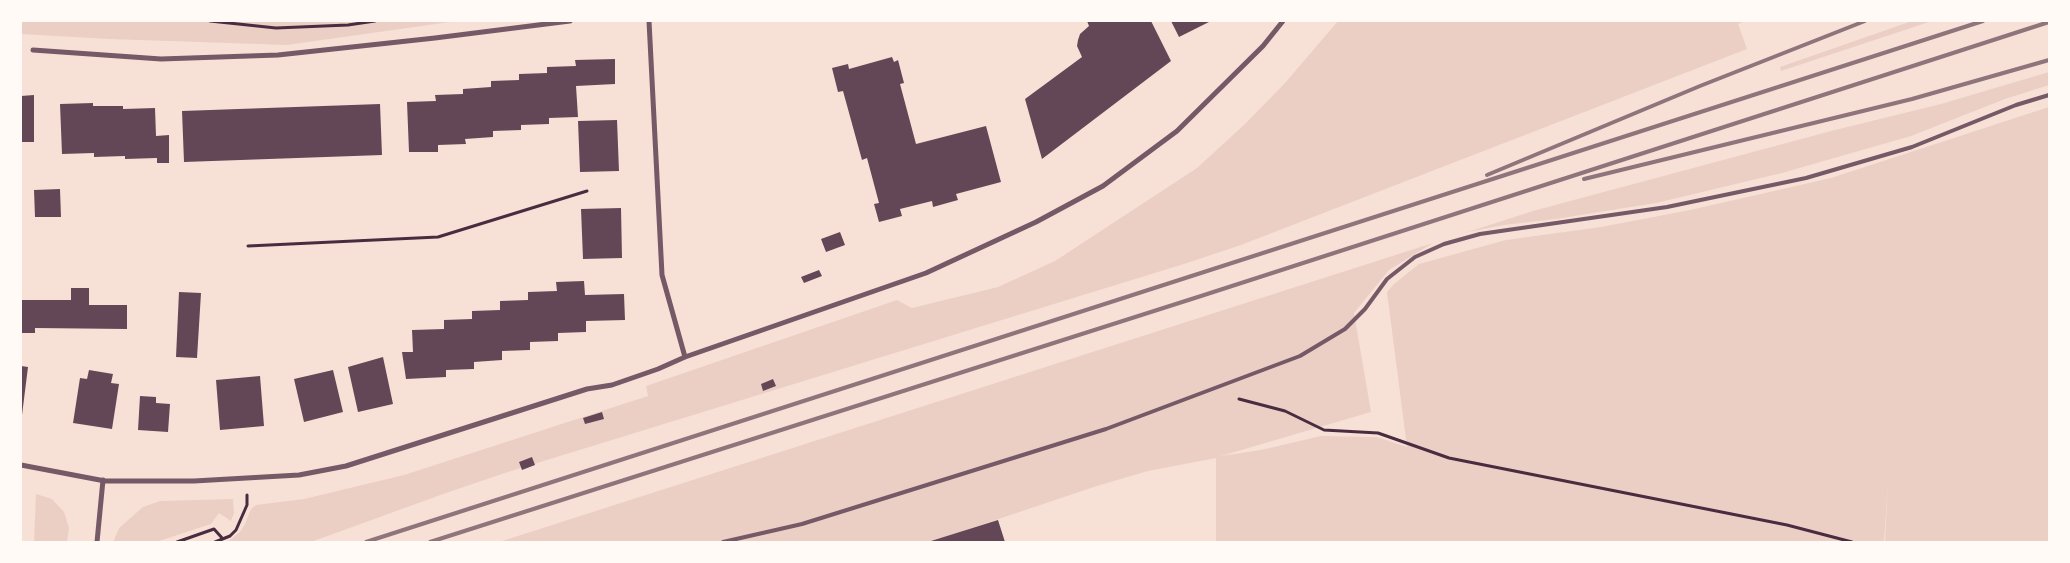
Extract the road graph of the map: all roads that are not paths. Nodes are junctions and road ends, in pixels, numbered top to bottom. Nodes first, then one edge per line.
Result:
1 (570, 21) edge
2 (649, 21) edge
3 (1283, 21) edge
4 (33, 50) dead end
5 (2049, 95) edge
6 (685, 357) junction
7 (21, 465) edge
8 (103, 480) junction
9 (97, 542) edge
10 (722, 542) edge

1 - 4 street
2 - 6 street
3 - 6 street
5 - 10 lane
6 - 8 street
7 - 8 street
8 - 9 street

